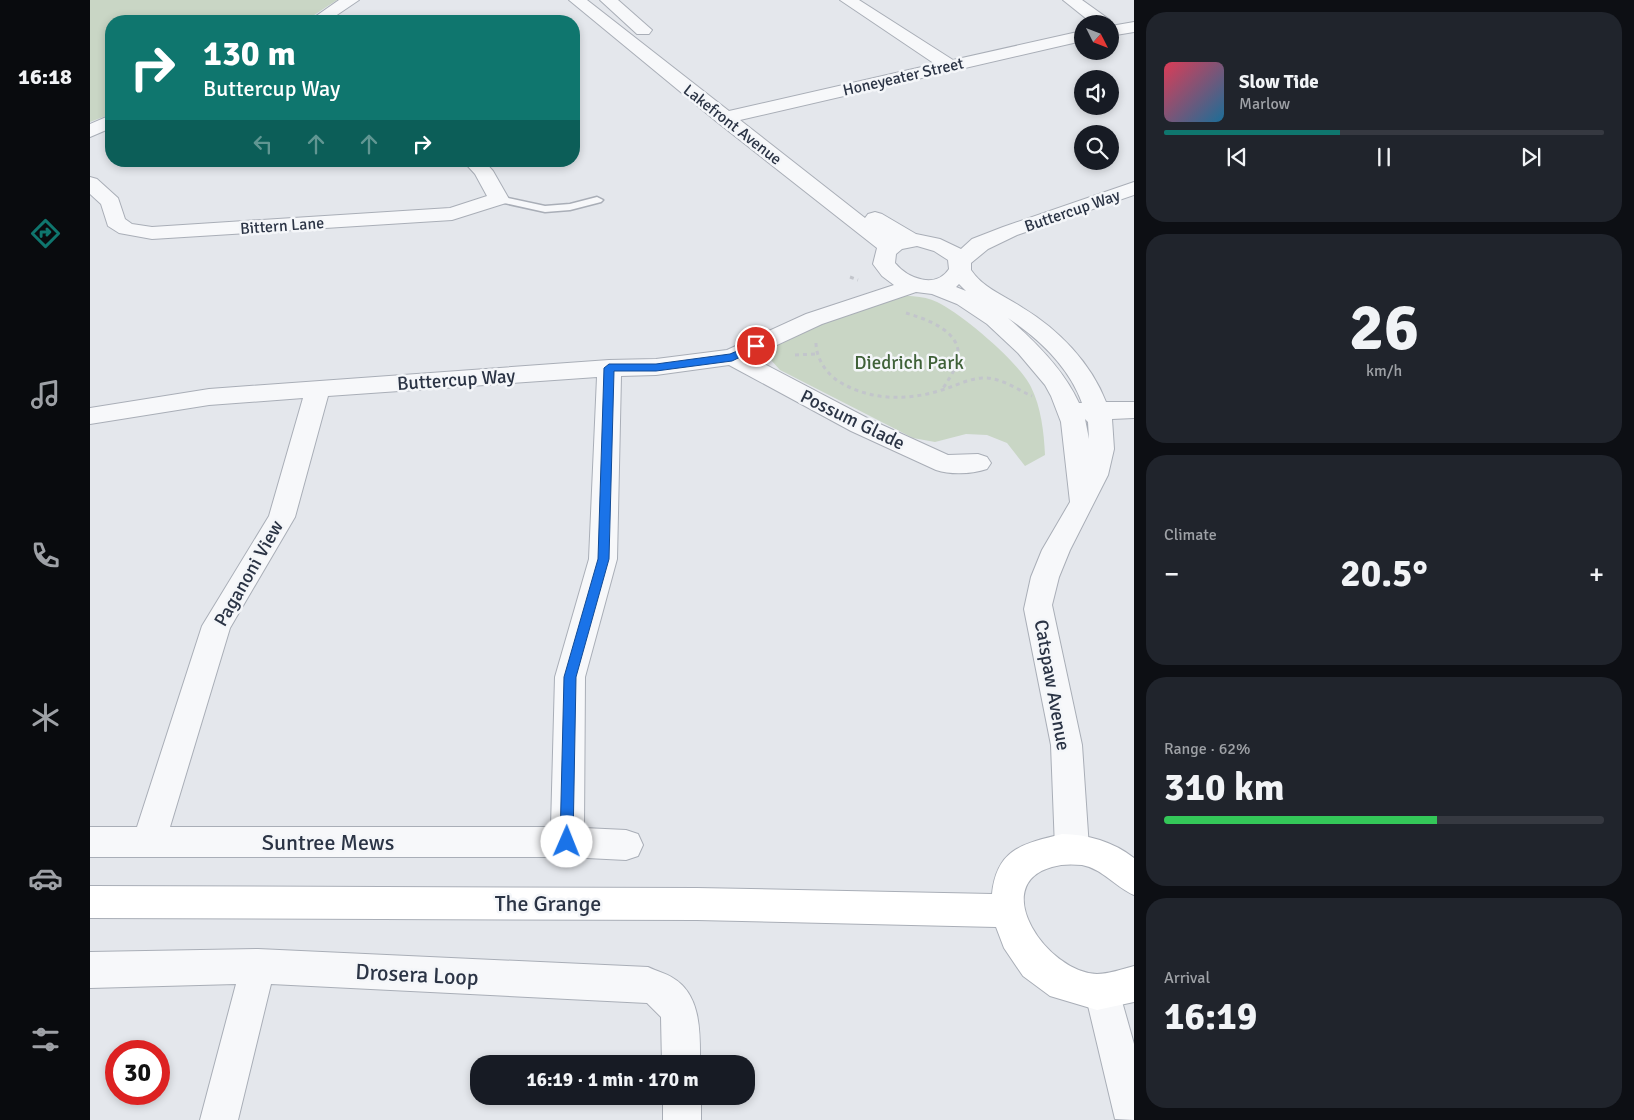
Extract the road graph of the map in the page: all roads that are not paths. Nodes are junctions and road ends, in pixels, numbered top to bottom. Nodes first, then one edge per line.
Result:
1 (351, 0) edge
2 (577, 0) edge
3 (608, 0) edge
4 (848, 0) edge
5 (1071, 0) edge
6 (327, 15) edge
7 (1091, 15) edge
8 (1134, 27) edge
9 (1119, 28) edge
10 (1074, 38) edge
11 (948, 65) junction
12 (744, 113) junction
13 (724, 118) junction
14 (105, 124) edge
15 (90, 131) edge
16 (478, 167) edge
17 (90, 183) edge
18 (1134, 188) edge
19 (499, 200) junction
20 (597, 200) dead end
21 (1010, 231) junction
22 (917, 240) junction
23 (889, 247) junction
24 (959, 266) junction
25 (887, 270) junction
26 (924, 285) junction
27 (816, 328) junction
28 (732, 357) junction
29 (609, 368) junction
30 (318, 389) junction
31 (1099, 410) junction
32 (1134, 410) edge
33 (1070, 411) junction
34 (90, 416) edge
35 (978, 463) dead end
36 (1083, 502) junction
37 (90, 842) edge
38 (149, 842) junction
39 (567, 842) junction
40 (626, 845) dead end
41 (1072, 848) junction
42 (1131, 874) edge
43 (90, 902) edge
44 (1006, 911) junction
45 (258, 966) junction
46 (90, 970) edge
47 (1118, 989) edge
48 (681, 1055) edge
49 (682, 1105) edge
50 (1134, 1119) edge
51 (219, 1120) edge
52 (682, 1120) edge

1 - 6 street
2 - 13 street, Lakefront Avenue
3 - 12 street, Lakefront Avenue
4 - 11 street
5 - 7 street
8 - 9 street
10 - 11 street, Honeyeater Street
11 - 12 street, Honeyeater Street
12 - 13 street, Honeyeater Street
12 - 22 street, Lakefront Avenue
13 - 23 street, Lakefront Avenue
14 - 15 street
16 - 19 street
17 - 19 street, Bittern Lane
18 - 21 street, Buttercup Way
19 - 20 lane, Bittern Lane
21 - 22 street, Buttercup Way
21 - 24 street, Buttercup Way
22 - 23 street, Buttercup Way
22 - 24 street, Lakefront Avenue
23 - 25 street
24 - 26 street, Buttercup Way
24 - 31 street
25 - 26 street
25 - 27 street, Buttercup Way
26 - 27 street, Buttercup Way
26 - 33 street
27 - 28 street, Buttercup Way
28 - 29 street, Buttercup Way
28 - 35 street, Possum Glade
29 - 30 street, Buttercup Way
29 - 39 street
30 - 34 street, Buttercup Way
30 - 38 street, Paganoni View
31 - 32 street
31 - 33 street
31 - 36 street, Catspaw Avenue
33 - 36 street
36 - 41 street, Catspaw Avenue
37 - 38 street, Suntree Mews
38 - 39 street, Suntree Mews
39 - 40 street, Suntree Mews
41 - 42 street
41 - 44 street
43 - 44 street, The Grange
44 - 47 street
45 - 46 street, Drosera Loop
45 - 48 street, Drosera Loop
45 - 51 street
47 - 50 street
49 - 52 street

